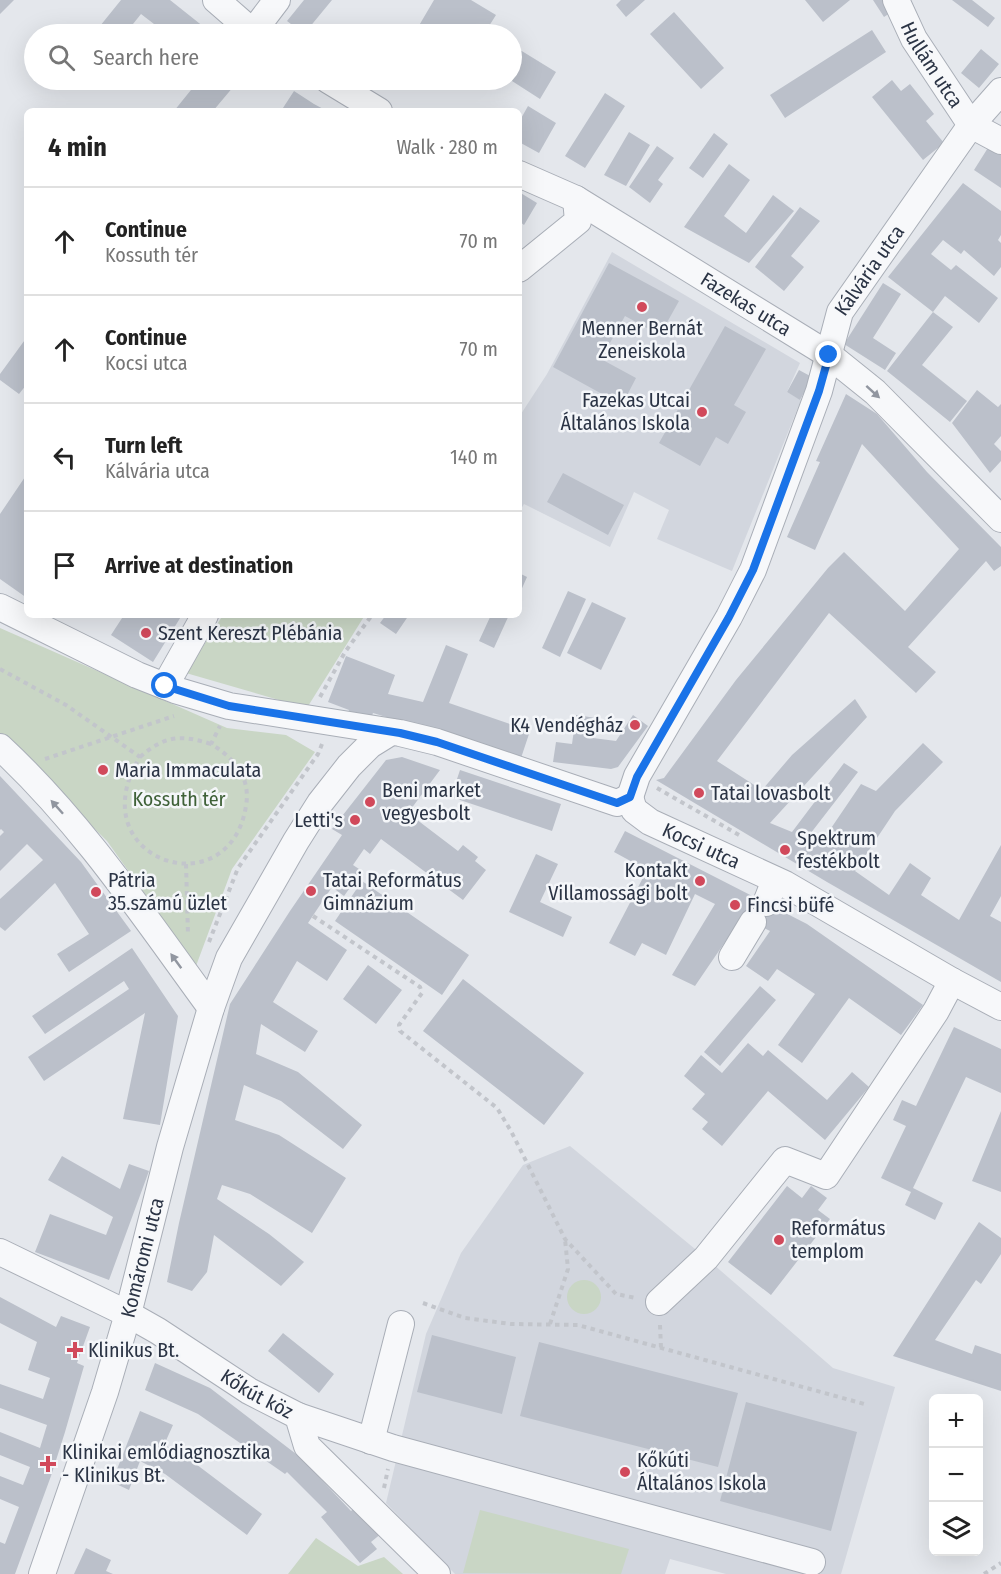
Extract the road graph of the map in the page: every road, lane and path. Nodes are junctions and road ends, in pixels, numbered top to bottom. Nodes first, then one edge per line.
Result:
1 (216, 0) edge
2 (277, 0) edge
3 (896, 0) edge
4 (242, 24) edge
5 (260, 24) edge
6 (345, 90) edge
7 (1001, 91) edge
8 (375, 108) edge
9 (971, 125) junction
10 (1001, 141) edge
11 (522, 175) edge
12 (576, 199) junction
13 (522, 267) edge
14 (829, 355) junction
15 (1001, 519) edge
16 (0, 607) edge
17 (203, 618) edge
18 (370, 618) edge
19 (0, 669) edge
20 (165, 686) junction
21 (204, 699) junction
22 (318, 720) junction
23 (220, 725) dead end
24 (391, 732) junction
25 (112, 737) junction
26 (211, 744) junction
27 (0, 747) edge
28 (140, 757) junction
29 (21, 767) junction
30 (633, 787) junction
31 (727, 827) dead end
32 (765, 902) junction
33 (313, 916) dead end
34 (208, 944) dead end
35 (732, 957) dead end
36 (952, 981) junction
37 (1001, 1007) edge
38 (211, 1008) junction
39 (565, 1239) junction
40 (0, 1252) edge
41 (659, 1302) junction
42 (423, 1303) dead end
43 (128, 1314) junction
44 (401, 1324) dead end
45 (550, 1324) junction
46 (661, 1348) junction
47 (868, 1405) dead end
48 (298, 1416) junction
49 (371, 1441) junction
50 (389, 1463) dead end
51 (383, 1492) dead end
52 (812, 1562) dead end
53 (1001, 1563) edge
54 (42, 1574) edge
55 (437, 1574) edge
56 (984, 1574) edge

1 - 4 street
2 - 5 street
3 - 9 street, Hullám utca
6 - 8 street
7 - 9 street, Kálvária utca
9 - 10 street
9 - 14 street, Kálvária utca
11 - 12 street, Fazekas utca
12 - 13 street
12 - 14 street, Fazekas utca
14 -> 15 street, Fazekas utca
14 - 30 street, Kálvária utca
16 - 20 street
17 - 20 street
18 - 22 path
19 - 25 path
20 - 21 street
21 - 22 street
21 - 25 path
22 - 24 street
22 - 34 path
23 - 26 path
24 - 30 street
24 - 38 street
25 - 28 path
25 - 29 path
26 - 28 path
26 - 28 path
27 - 29 street
38 -> 29 street
30 - 31 path
30 - 32 street, Kocsi utca
32 - 35 street
32 - 36 street, Kocsi utca
33 - 39 path
36 - 37 street, Kocsi utca
36 - 41 street
38 - 43 street, Komáromi utca
39 - 41 path
39 - 45 path
40 - 43 street, Kőkút köz
41 - 46 path
42 - 45 path
43 - 48 street, Kőkút köz
43 - 54 street, Komáromi utca
44 - 49 street
45 - 46 path
46 - 47 path
48 - 49 street
48 - 55 street, Kőkút köz
49 - 52 street
50 - 51 path
53 - 56 path

